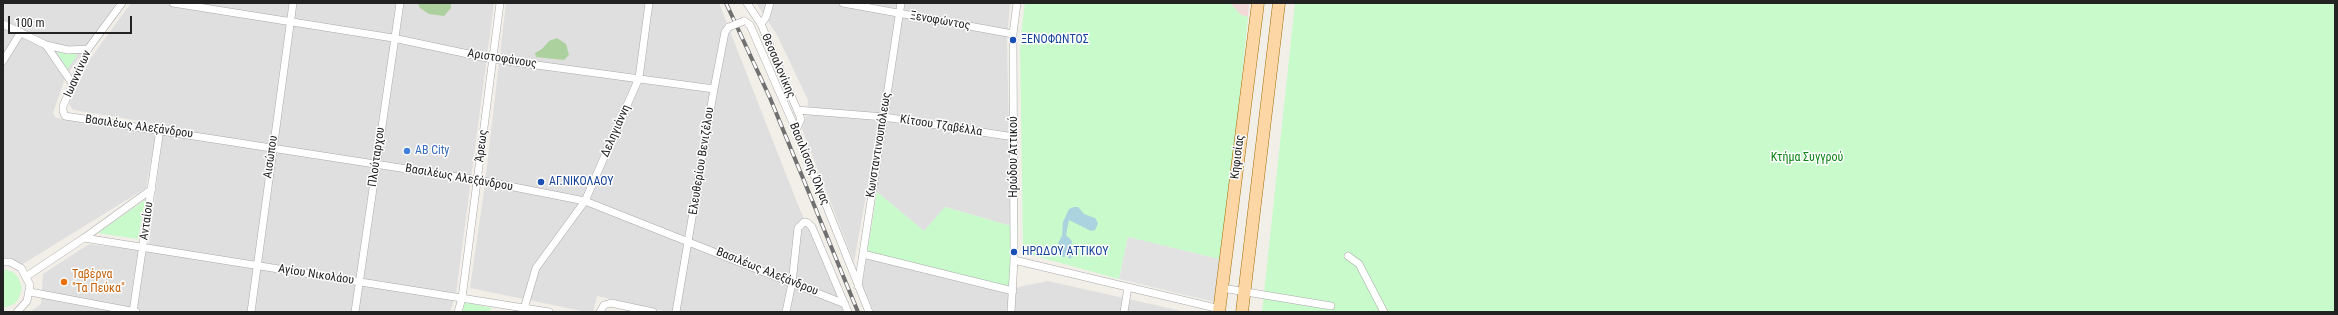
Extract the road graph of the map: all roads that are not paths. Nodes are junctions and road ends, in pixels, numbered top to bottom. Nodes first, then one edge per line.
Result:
1 (122, 3) edge
2 (173, 3) edge
3 (293, 3) edge
4 (400, 3) edge
5 (500, 3) edge
6 (649, 3) edge
7 (747, 3) edge
8 (770, 3) edge
9 (843, 3) edge
10 (901, 3) edge
11 (1017, 3) edge
12 (1258, 3) edge
13 (1279, 3) edge
14 (900, 13) junction
15 (744, 21) joint
16 (291, 22) junction
17 (3, 24) edge
18 (761, 24) junction
19 (21, 32) junction
20 (1013, 34) junction
21 (393, 38) junction
22 (46, 45) junction
23 (88, 48) junction
24 (492, 59) junction
25 (3, 61) edge
26 (639, 78) junction
27 (72, 83) junction
28 (714, 89) junction
29 (63, 106) joint
30 (797, 110) junction
31 (884, 117) junction
32 (160, 129) junction
33 (796, 130) junction
34 (1014, 137) junction
35 (272, 147) junction
36 (376, 164) junction
37 (478, 180) junction
38 (152, 189) junction
39 (585, 201) junction
40 (84, 238) junction
41 (688, 241) junction
42 (143, 247) junction
43 (863, 254) junction
44 (1348, 256) dead end
45 (1014, 260) junction
46 (3, 262) edge
47 (256, 266) junction
48 (27, 276) junction
49 (359, 282) junction
50 (792, 283) junction
51 (858, 286) junction
52 (1128, 287) junction
53 (1222, 288) junction
54 (1013, 291) junction
55 (30, 292) junction
56 (1245, 292) junction
57 (462, 298) junction
58 (845, 304) junction
59 (1331, 306) dead end
60 (524, 310) edge
61 (1220, 311) edge
62 (17, 312) edge
63 (134, 312) edge
64 (251, 312) edge
65 (355, 312) edge
66 (458, 312) edge
67 (549, 312) edge
68 (600, 312) edge
69 (653, 312) edge
70 (676, 312) edge
71 (786, 312) edge
72 (848, 312) edge
73 (869, 312) edge
74 (1011, 312) edge
75 (1124, 312) edge
76 (1242, 312) edge
77 (1384, 312) edge

1 - 23 street, Ιωαννίνων
2 - 16 street, Αριστοφάνους
3 - 16 street, Αισώπου
4 - 21 street, Πλούταρχου
5 - 24 street, Άρεως
6 - 26 street, Δεληγιάννη
7 - 18 street, Θεσσαλονίκης
8 - 18 street
9 - 14 street, Ξενοφώντος
10 - 14 street, Κωνσταντινουπόλεως
11 - 20 street, Ηρώδου Αττικού
12 - 53 main road, Κηφισίας
13 - 56 main road, Κηφισίας
14 - 20 street, Ξενοφώντος
14 - 31 street, Κωνσταντινουπόλεως
15 - 28 street, Ελευθερίου Βενιζέλου, bridge
15 - 33 street, Βασιλίσσης Όλγας
16 - 21 street, Αριστοφάνους
16 - 35 street, Αισώπου
17 - 19 street
18 - 30 street, Θεσσαλονίκης
19 - 22 street
19 - 25 street
20 - 34 street, Ηρώδου Αττικού
21 - 24 street, Αριστοφάνους
21 - 36 street, Πλούταρχου
22 - 23 street
22 - 27 street
23 - 27 street, Ιωαννίνων
24 - 26 street, Αριστοφάνους
24 - 37 street, Άρεως
26 - 28 street, Αριστοφάνους
26 - 39 street, Δεληγιάννη
27 - 29 street, Ιωαννίνων
28 - 41 street, Ελευθερίου Βενιζέλου
29 - 32 street, Βασιλέως Αλεξάνδρου
30 - 31 street, Κίτσου Τζαβέλλα
30 - 33 street, Θεσσαλονίκης
31 - 34 street, Κίτσου Τζαβέλλα
31 - 43 street, Κωνσταντινουπόλεως
32 - 35 street, Βασιλέως Αλεξάνδρου
32 - 38 street, Ανταίου
33 - 51 street, Βασιλίσσης Όλγας
34 - 45 street, Ηρώδου Αττικού
35 - 36 street, Βασιλέως Αλεξάνδρου
35 - 47 street, Αισώπου
36 - 37 street, Βασιλέως Αλεξάνδρου
36 - 49 street, Πλούταρχου
37 - 39 street, Βασιλέως Αλεξάνδρου
37 - 57 street, Άρεως
38 - 40 street
38 - 42 street, Ανταίου
39 - 41 street, Βασιλέως Αλεξάνδρου
39 - 60 street, Δεληγιάννη
40 - 42 street, Αγίου Νικολάου
40 - 48 street
41 - 50 street, Βασιλέως Αλεξάνδρου
41 - 70 street, Ελευθερίου Βενιζέλου
42 - 47 street, Αγίου Νικολάου
42 - 63 street, Ανταίου
43 - 51 street, Κωνσταντινουπόλεως
43 - 54 street
44 - 77 street
45 - 52 street
45 - 54 street, Ηρώδου Αττικού
46 - 48 street
47 - 49 street, Αγίου Νικολάου
47 - 64 street, Αισώπου
48 - 55 street
49 - 57 street, Αγίου Νικολάου
49 - 65 street, Πλούταρχου
50 - 58 street, Βασιλέως Αλεξάνδρου
50 - 58 street
50 - 71 street
51 - 73 street, Βασιλίσσης Όλγας
52 - 61 street
52 - 75 street
53 - 56 street
53 - 61 main road, Κηφισίας
54 - 74 street, Ηρώδου Αττικού
55 - 62 street
55 - 63 street
56 - 59 street
56 - 76 main road, Κηφισίας
57 - 60 street, Αγίου Νικολάου
57 - 66 street, Άρεως
58 - 72 street
60 - 67 street, Αγίου Νικολάου
68 - 69 street

